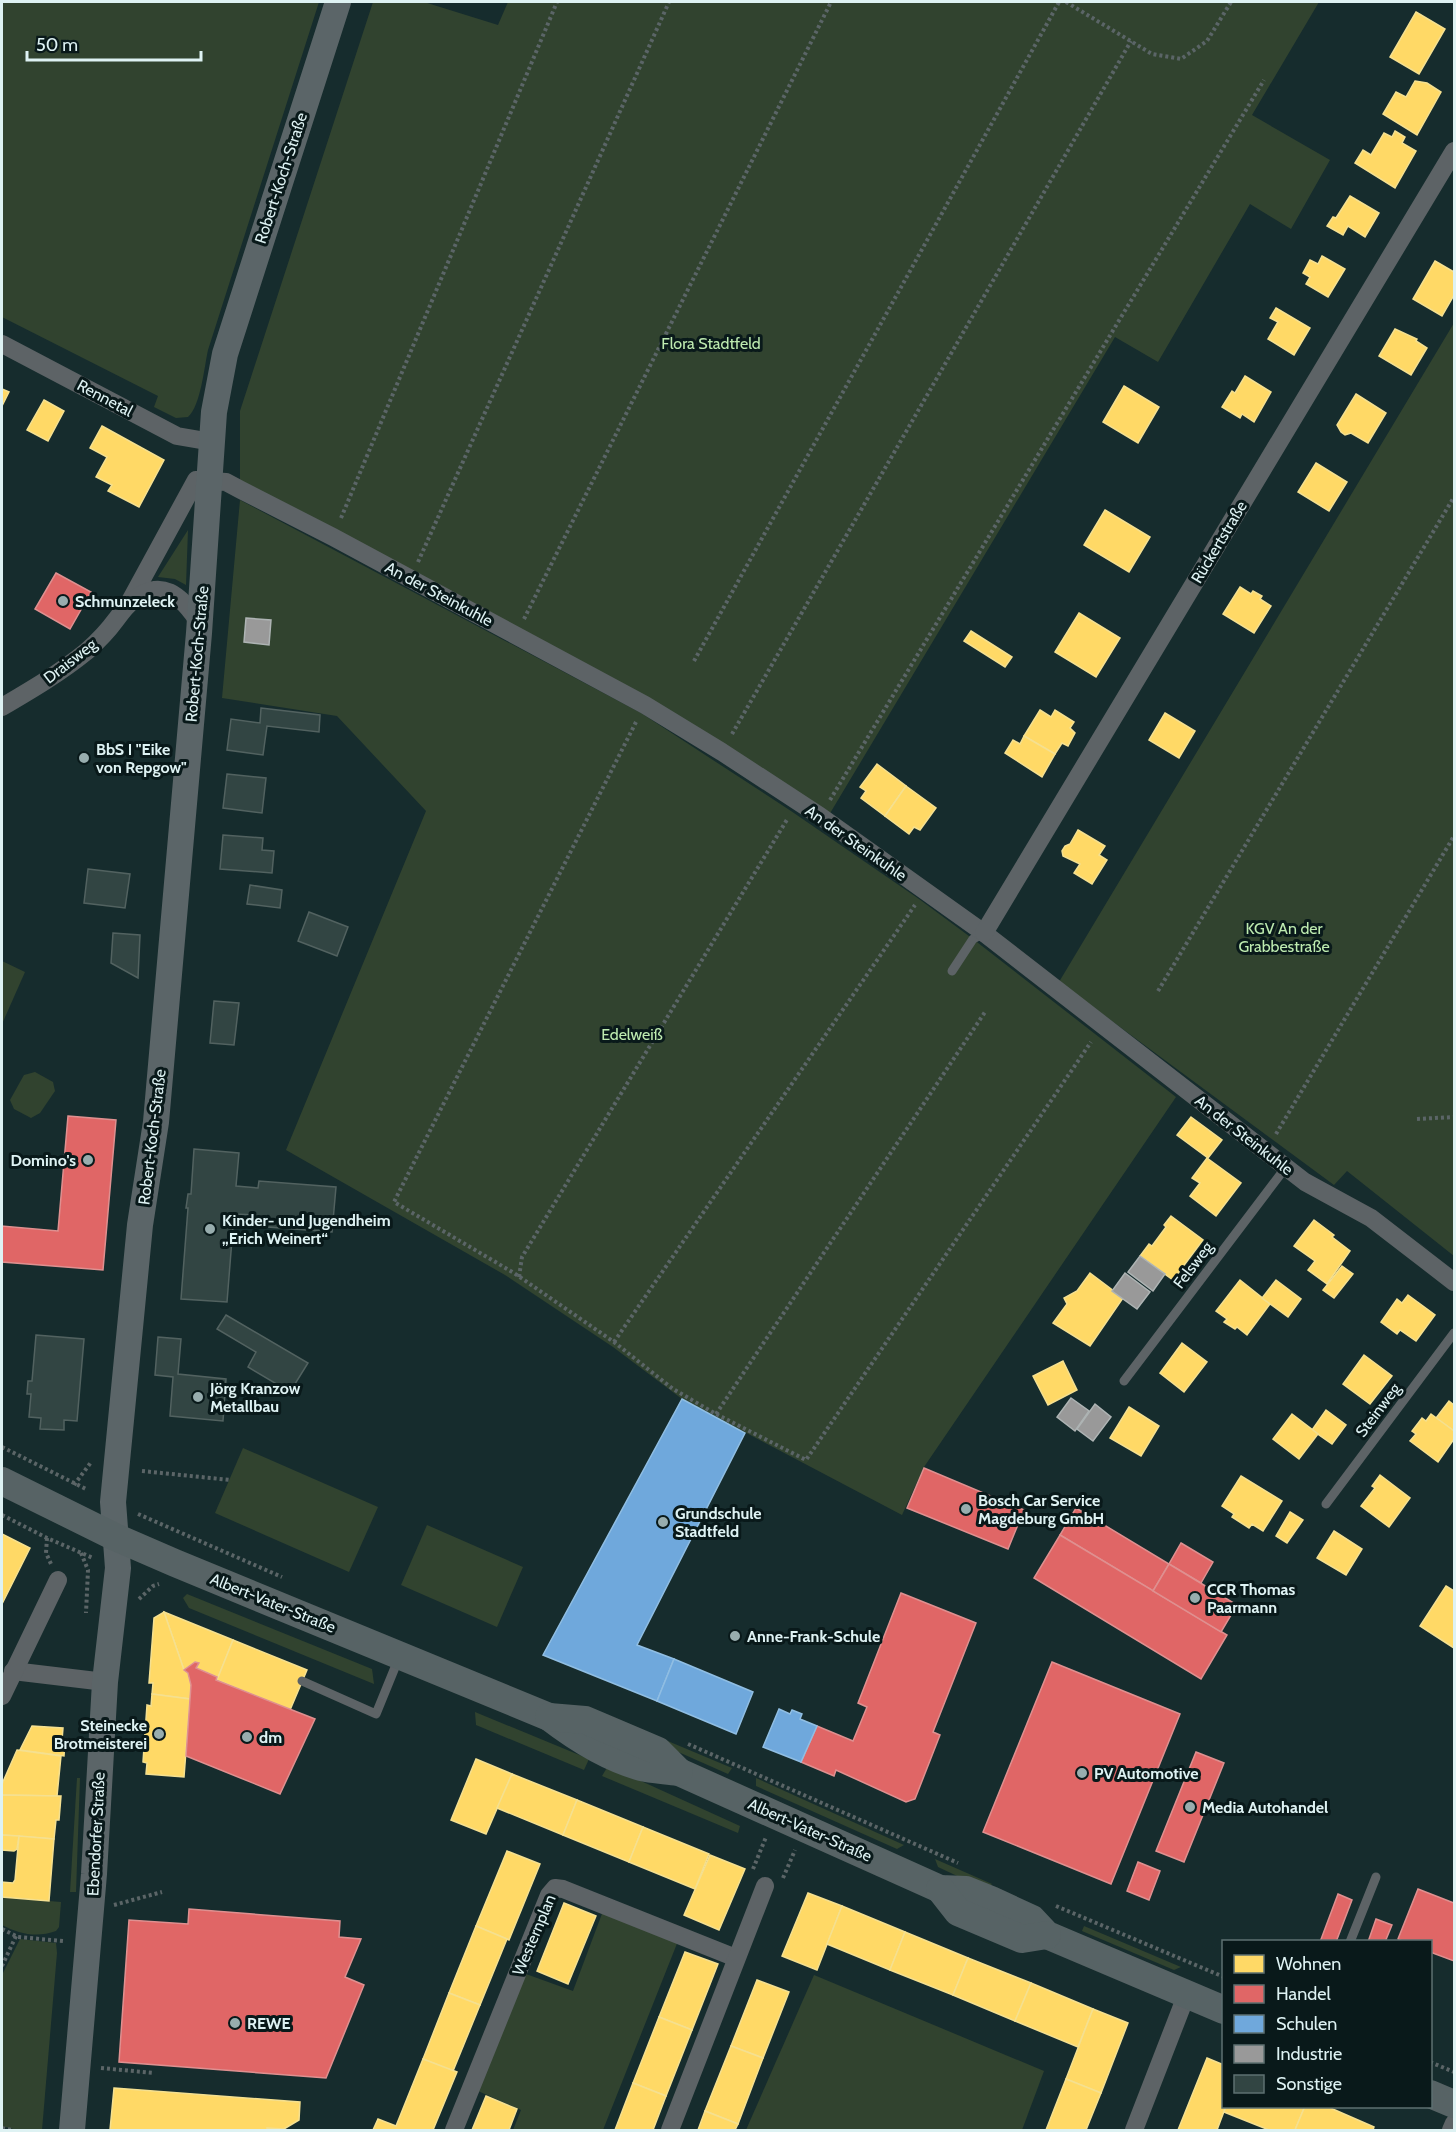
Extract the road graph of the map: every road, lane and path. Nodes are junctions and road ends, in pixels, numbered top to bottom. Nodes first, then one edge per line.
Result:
1 (338, 2) edge
2 (557, 2) edge
3 (669, 2) edge
4 (831, 2) edge
5 (1059, 2) edge
6 (1066, 2) edge
7 (1231, 2) edge
8 (1131, 41) junction
9 (1264, 80) dead end
10 (1455, 151) edge
11 (2, 344) edge
12 (212, 442) junction
13 (210, 480) junction
14 (1455, 496) edge
15 (333, 537) junction
16 (410, 579) junction
17 (129, 603) junction
18 (200, 624) junction
19 (516, 636) junction
20 (694, 661) dead end
21 (2, 707) edge
22 (641, 713) dead end
23 (722, 752) junction
24 (791, 811) dead end
25 (820, 816) junction
26 (1455, 836) edge
27 (919, 899) dead end
28 (984, 933) junction
29 (952, 971) dead end
30 (1158, 991) dead end
31 (985, 1012) dead end
32 (1096, 1035) dead end
33 (1455, 1117) edge
34 (1417, 1119) dead end
35 (1265, 1151) junction
36 (1286, 1167) junction
37 (519, 1276) junction
38 (1455, 1282) edge
39 (1455, 1334) edge
40 (614, 1342) junction
41 (1124, 1381) dead end
42 (716, 1414) junction
43 (2, 1447) edge
44 (142, 1472) dead end
45 (230, 1480) dead end
46 (2, 1481) edge
47 (86, 1489) dead end
48 (1326, 1504) dead end
49 (2, 1515) edge
50 (115, 1537) junction
51 (88, 1578) dead end
52 (58, 1580) dead end
53 (166, 1581) dead end
54 (136, 1602) dead end
55 (400, 1655) junction
56 (13, 1671) junction
57 (302, 1681) dead end
58 (105, 1682) junction
59 (2, 1696) edge
60 (1376, 1877) dead end
61 (765, 1886) dead end
62 (162, 1892) dead end
63 (113, 1905) dead end
64 (2, 1929) edge
65 (16, 1936) junction
66 (1350, 1940) edge
67 (63, 1941) dead end
68 (736, 1958) junction
69 (2, 1966) edge
70 (1186, 1996) junction
71 (1222, 2009) edge
72 (1432, 2062) edge
73 (99, 2068) dead end
74 (1455, 2072) edge
75 (154, 2073) dead end
76 (1432, 2094) edge
77 (1455, 2104) edge
78 (1455, 2123) edge
79 (2, 2128) edge
80 (12, 2130) edge
81 (72, 2130) edge
82 (454, 2130) edge
83 (670, 2130) edge
84 (1134, 2130) edge
85 (1452, 2130) edge

1 - 12 street, Robert-Koch-Straße
2 - 15 path
3 - 16 path
4 - 19 path
5 - 20 path
6 - 8 path
7 - 8 path
8 - 23 path
9 - 25 path
10 - 28 street, Rückertstraße
11 - 12 street, Rennetal
12 - 13 street, Robert-Koch-Straße
13 - 15 street, An der Steinkuhle
13 - 17 street, Draisweg
13 - 18 street, Robert-Koch-Straße
14 - 30 path
15 - 16 street, An der Steinkuhle
16 - 19 street, An der Steinkuhle
17 - 18 street, Draisweg
17 - 21 street, Draisweg
18 - 50 street, Robert-Koch-Straße
19 - 23 street, An der Steinkuhle
22 - 37 path
23 - 25 street, An der Steinkuhle
24 - 37 path
25 - 28 street, An der Steinkuhle
26 - 35 path
27 - 40 path
28 - 29 lane
28 - 35 street, An der Steinkuhle
31 - 42 path
32 - 42 path
33 - 34 path
35 - 36 street, An der Steinkuhle
36 - 38 street, An der Steinkuhle
36 - 41 lane, Felsweg
37 - 40 path
39 - 48 lane, Steinweg
40 - 42 path
43 - 47 path
44 - 45 path
46 - 50 main road, Albert-Vater-Straße
49 - 51 path
50 - 55 main road, Albert-Vater-Straße
50 - 58 street, Ebendorfer Straße
52 - 56 street
53 - 54 path
55 - 57 lane
55 - 70 main road, Albert-Vater-Straße
56 - 58 street
56 - 59 street
58 - 81 street, Ebendorfer Straße
60 - 66 lane
61 - 68 street
62 - 63 path
64 - 65 path
65 - 67 path
65 - 69 path
68 - 82 street, Westernplan
68 - 83 street
70 - 71 main road, Albert-Vater-Straße
70 - 84 street
72 - 74 path
73 - 75 path
76 - 77 main road
78 - 85 street
79 - 80 path

